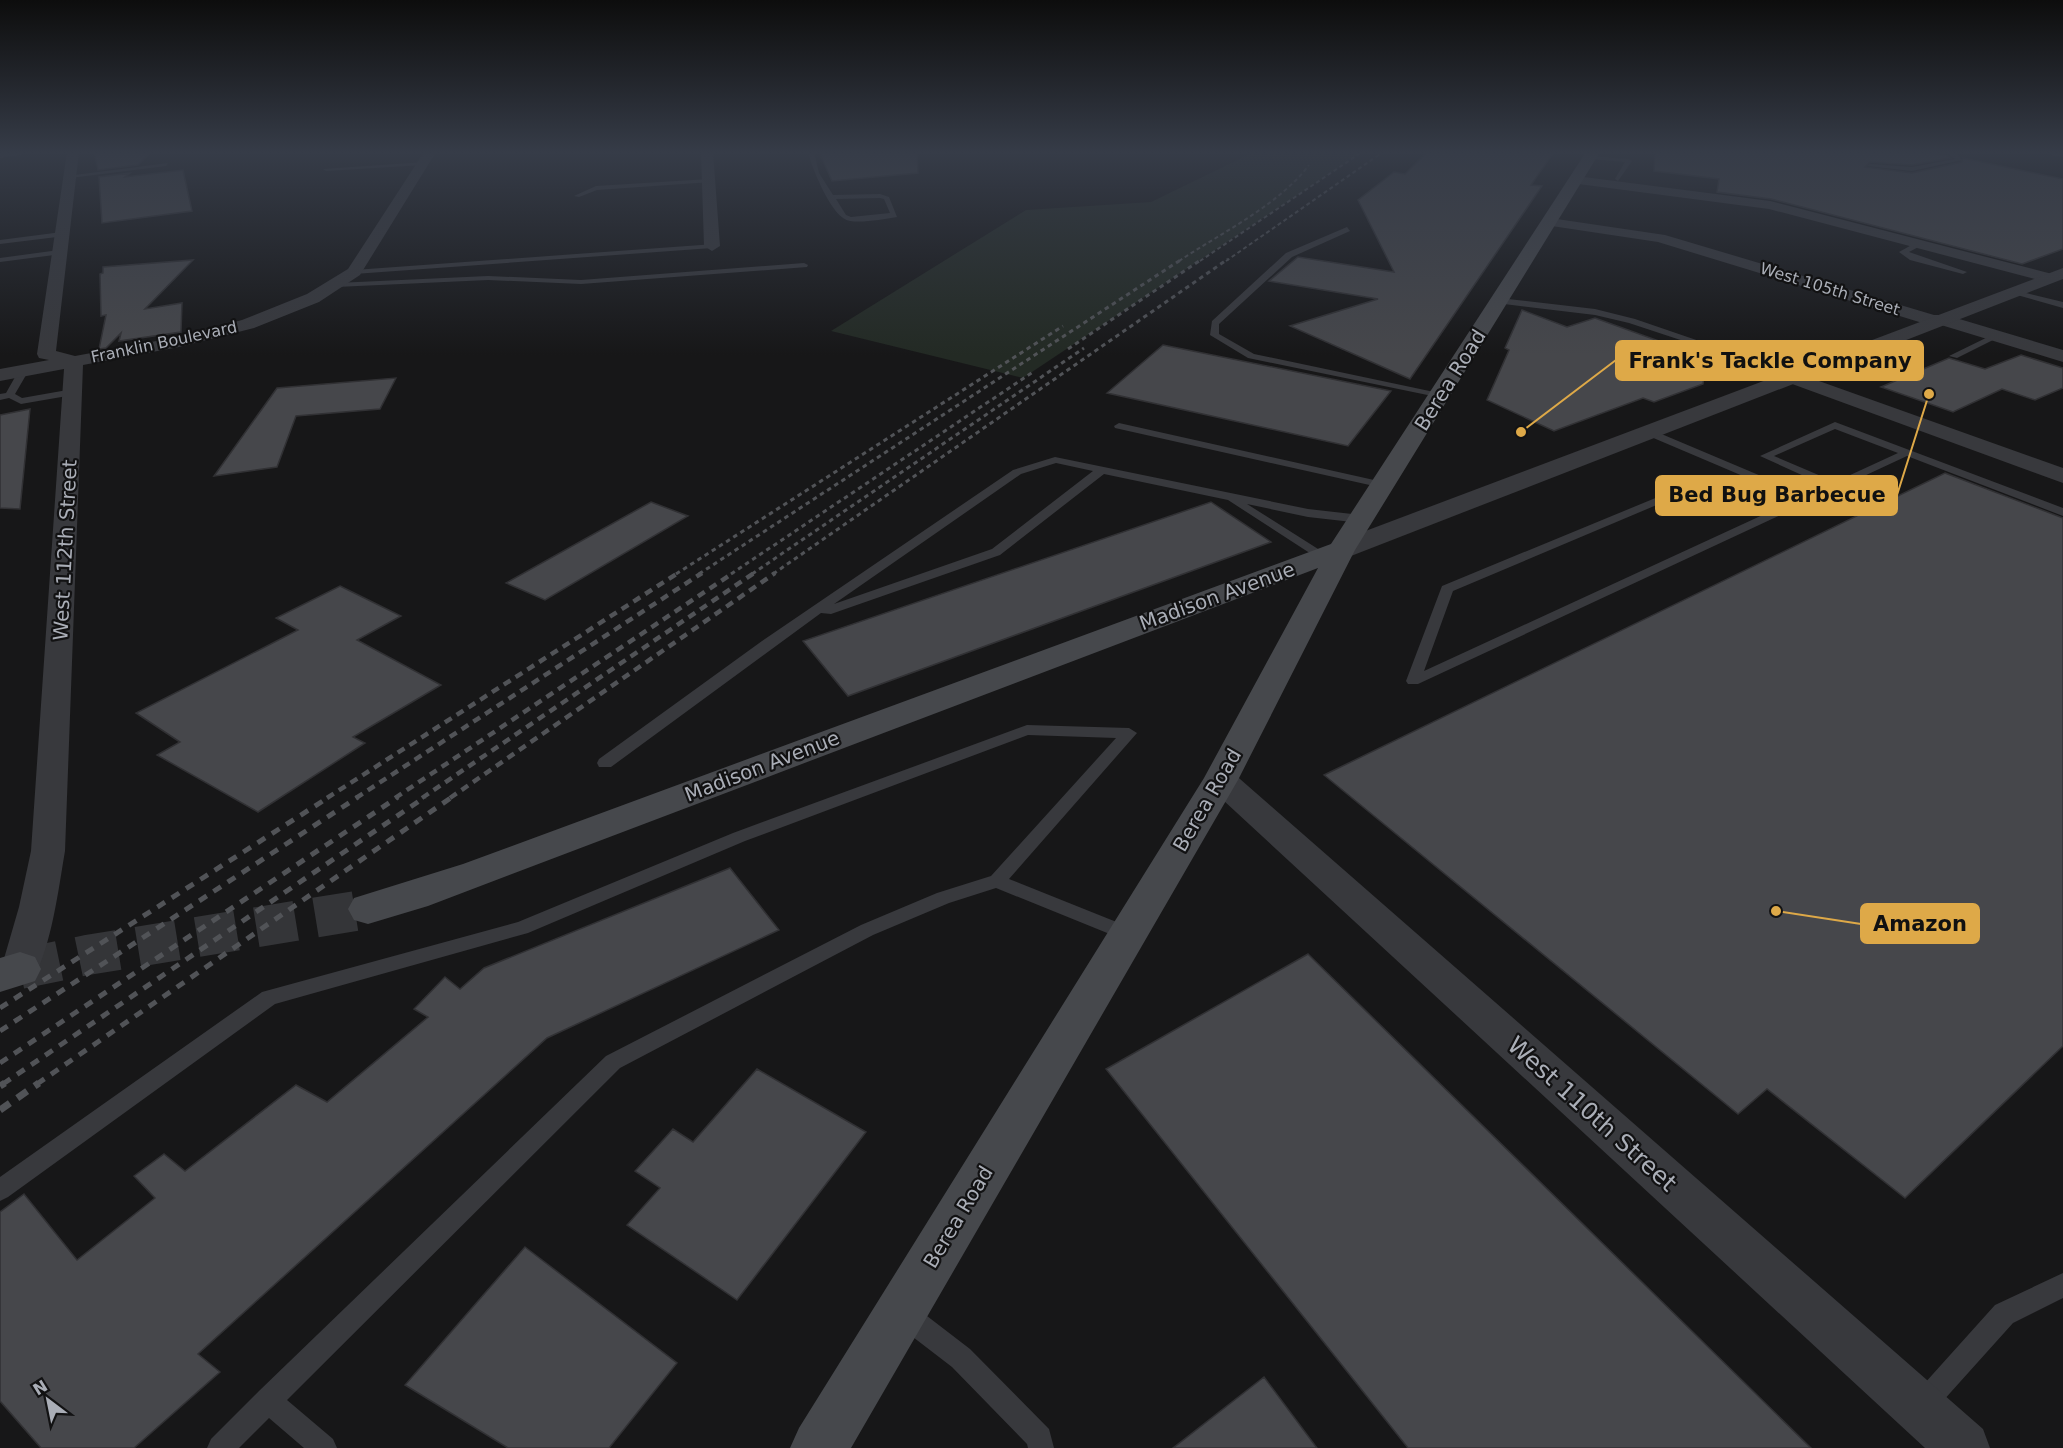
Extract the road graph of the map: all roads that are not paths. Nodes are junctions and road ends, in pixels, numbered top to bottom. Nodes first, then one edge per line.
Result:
1 (64, 220) edge
2 (388, 220) edge
3 (711, 220) edge
4 (1826, 220) edge
5 (1550, 222) joint
6 (1347, 229) dead end
7 (0, 242) edge
8 (61, 243) junction
9 (1920, 244) junction
10 (712, 246) joint
11 (0, 260) edge
12 (804, 265) dead end
13 (354, 272) junction
14 (1963, 272) dead end
15 (2057, 275) edge
16 (336, 285) junction
17 (2013, 291) junction
18 (1499, 302) junction
19 (2063, 305) edge
20 (1937, 320) junction
21 (1997, 336) junction
22 (1738, 356) dead end
23 (1954, 356) dead end
24 (2063, 356) edge
25 (75, 361) junction
26 (24, 370) junction
27 (0, 375) edge
28 (1791, 377) junction
29 (73, 392) junction
30 (5, 396) edge
31 (1439, 396) junction
32 (1119, 426) dead end
33 (1648, 432) junction
34 (1908, 452) junction
35 (1102, 470) junction
36 (2063, 476) edge
37 (1383, 485) junction
38 (1836, 486) junction
39 (1225, 495) junction
40 (1806, 500) junction
41 (2063, 512) edge
42 (1777, 513) junction
43 (1341, 542) junction
44 (806, 618) junction
45 (605, 763) dead end
46 (1221, 780) junction
47 (998, 881) junction
48 (368, 909) tunnel mouth
49 (1128, 934) junction
50 (10, 972) edge
51 (0, 1190) edge
52 (2063, 1285) edge
53 (901, 1312) junction
54 (268, 1401) junction
55 (1919, 1408) junction
56 (220, 1448) edge
57 (324, 1448) edge
58 (819, 1448) edge
59 (1041, 1448) edge
60 (1964, 1448) edge

1 - 8 street
2 - 13 street
3 - 10 street
4 - 9 street
5 - 18 main road, Berea Road
5 - 20 street, West 105th Street
6 - 31 lane
7 - 8 lane
8 - 11 lane
8 - 25 street
9 - 14 lane
9 - 15 street
10 - 13 lane
12 - 16 lane
13 - 16 street, Franklin Boulevard
15 - 17 street, Madison Avenue
16 - 25 street, Franklin Boulevard
17 - 19 lane
17 - 20 street, Madison Avenue
18 - 22 lane
18 - 31 main road, Berea Road
20 - 21 street, West 105th Street
20 - 28 street, Madison Avenue
21 - 23 lane
21 - 24 street, West 105th Street
25 - 26 street, Franklin Boulevard
25 - 29 street, West 112th Street
26 - 27 street, Franklin Boulevard
26 - 30 lane
28 - 33 street, Madison Avenue
28 - 36 street
29 - 30 lane
29 - 50 street, West 112th Street
31 - 37 main road, Berea Road
32 - 37 lane
33 - 40 lane
33 - 43 street, Madison Avenue
34 - 38 lane
34 - 38 lane
34 - 41 lane
35 - 39 lane
35 - 44 lane
35 - 44 lane
37 - 43 main road, Berea Road
38 - 40 lane
39 - 43 lane
39 - 43 lane
40 - 42 lane
42 - 42 lane
43 - 46 main road, Berea Road
43 - 48 main road, Madison Avenue
44 - 45 lane
46 - 49 main road, Berea Road
46 - 55 street, West 110th Street
47 - 49 lane
47 - 51 lane
47 - 54 lane
49 - 53 main road, Berea Road
52 - 55 lane
53 - 58 main road, Berea Road
53 - 59 lane
54 - 56 lane
54 - 57 lane
55 - 60 street, West 110th Street

